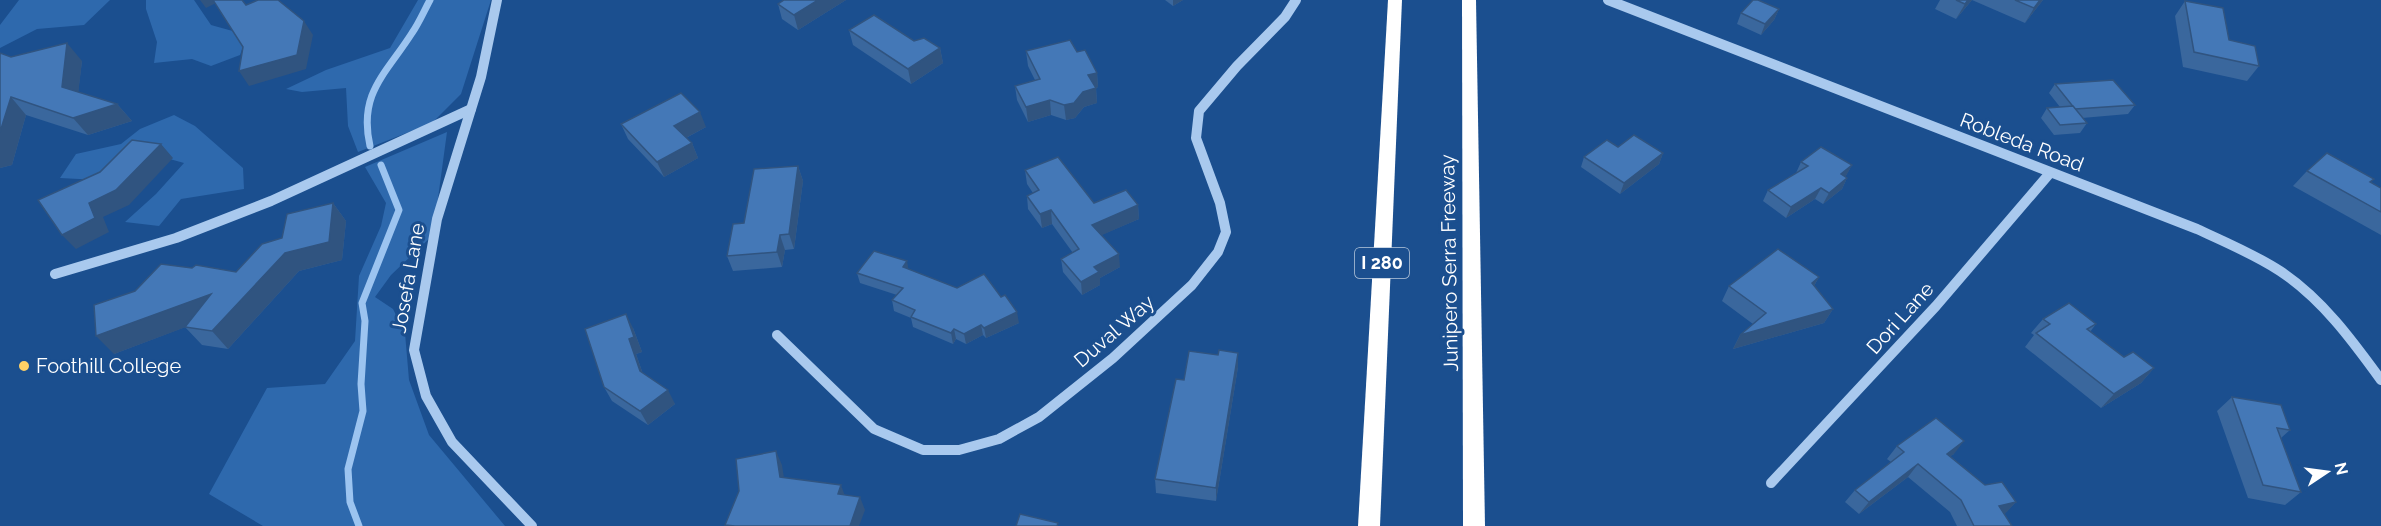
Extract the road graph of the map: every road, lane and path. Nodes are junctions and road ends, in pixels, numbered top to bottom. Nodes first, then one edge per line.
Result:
1 (497, 0) edge
2 (1296, 0) edge
3 (1395, 0) edge
4 (1469, 0) edge
5 (1608, 0) edge
6 (471, 109) junction
7 (2050, 173) junction
8 (55, 274) dead end
9 (777, 335) dead end
10 (2381, 380) edge
11 (1771, 483) dead end
12 (532, 526) edge
13 (1369, 526) edge
14 (1474, 526) edge

1 - 6 street, Josefa Lane
2 - 9 street, Duval Way
3 - 13 highway, I 280
4 - 14 highway, Junipero Serra Freeway
5 - 7 street, Robleda Road
6 - 8 street
6 - 12 street, Josefa Lane
7 - 10 street, Robleda Road
7 - 11 street, Dori Lane

